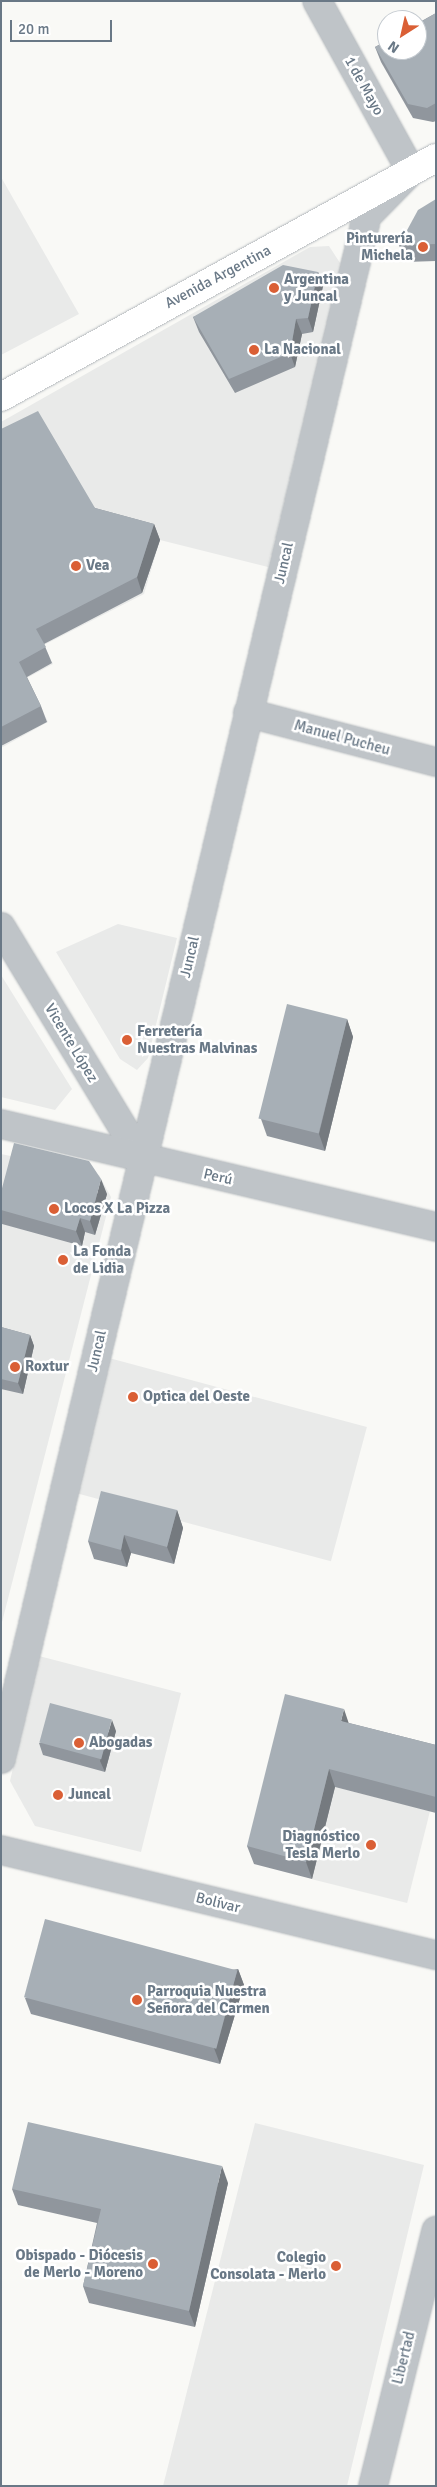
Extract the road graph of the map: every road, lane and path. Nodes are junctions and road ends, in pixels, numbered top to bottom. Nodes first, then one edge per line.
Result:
1 (317, 1) edge
2 (436, 158) edge
3 (411, 172) junction
4 (1, 397) edge
5 (248, 713) junction
6 (436, 762) edge
7 (1, 927) edge
8 (1, 1124) edge
9 (142, 1159) junction
10 (436, 1227) edge
11 (1, 1759) edge
12 (1, 1850) edge
13 (436, 1955) edge
14 (436, 2231) edge
15 (373, 2486) edge

1 - 3 street, 1 de Mayo
2 - 3 main road, Avenida Argentina
3 - 4 main road, Avenida Argentina
3 - 5 street, Juncal
5 - 6 street, Manuel Pucheu
5 - 9 street, Juncal
7 - 9 street, Vicente López
8 - 9 street, Perú
9 - 10 street, Perú
9 - 11 street, Juncal
12 - 13 street, Bolívar
14 - 15 street, Libertad

